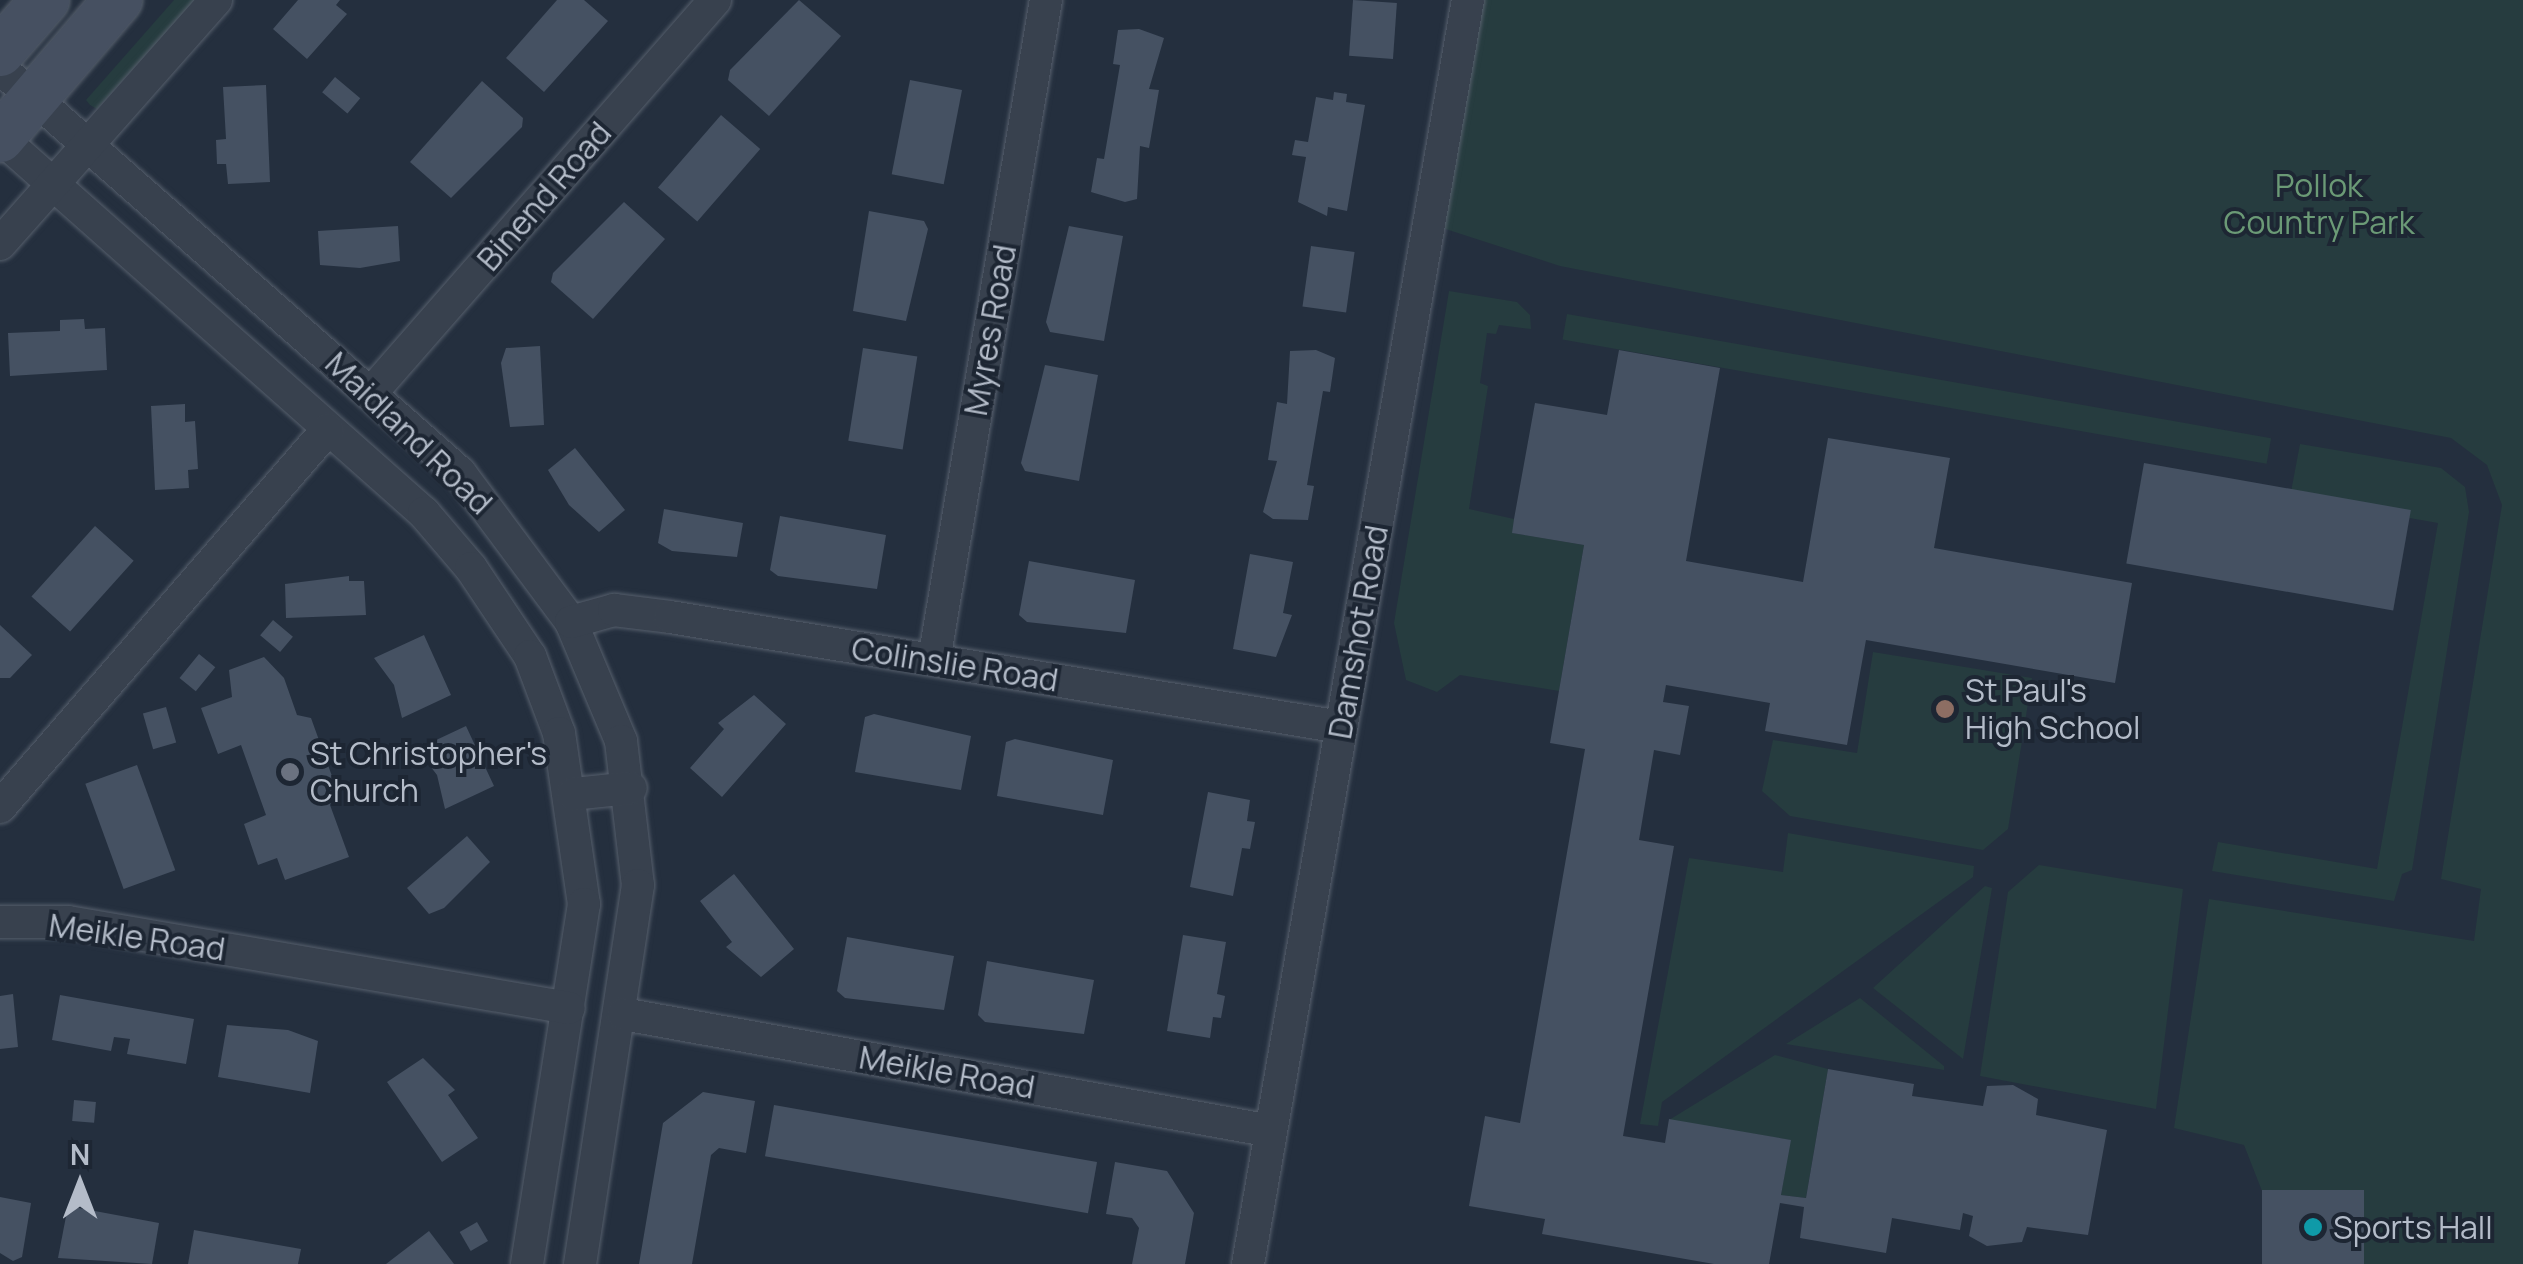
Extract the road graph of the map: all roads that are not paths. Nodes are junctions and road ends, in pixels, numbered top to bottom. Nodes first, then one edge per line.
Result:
1 (45, 0) edge
2 (118, 0) edge
3 (216, 0) edge
4 (716, 0) edge
5 (1046, 0) edge
6 (1468, 0) edge
7 (0, 52) edge
8 (17, 83) edge
9 (0, 137) edge
10 (87, 146) junction
11 (51, 186) junction
12 (0, 244) edge
13 (372, 392) junction
14 (328, 429) junction
15 (570, 622) junction
16 (934, 660) junction
17 (1341, 727) junction
18 (631, 788) junction
19 (572, 794) junction
20 (0, 807) edge
21 (0, 922) edge
22 (570, 1008) junction
23 (623, 1014) junction
24 (1271, 1131) junction
25 (542, 1182) junction
26 (594, 1190) junction
27 (528, 1264) edge
28 (580, 1264) edge
29 (1248, 1264) edge

1 - 7 street
2 - 8 street
3 - 10 street
4 - 13 street, Binend Road
5 - 16 street, Myres Road
6 - 17 street, Damshot Road
8 - 9 street
8 - 10 street, Maidland Road
9 - 11 street, Maidland Road
10 - 11 street
10 - 13 street, Maidland Road
11 - 12 street
11 - 14 street, Maidland Road
13 - 15 street, Maidland Road
14 - 19 street, Maidland Road
14 - 20 street
15 - 16 street, Colinslie Road
15 - 18 street, Maidland Road
16 - 17 street, Colinslie Road
17 - 24 street, Damshot Road
18 - 19 street
18 - 23 street, Maidland Road
19 - 22 street, Maidland Road
21 - 22 street, Meikle Road
22 - 25 street, Maidland Road
23 - 24 street, Meikle Road
23 - 26 street, Maidland Road
24 - 29 street, Damshot Road
25 - 26 street
25 - 27 street, Maidland Road
26 - 28 street, Maidland Road

